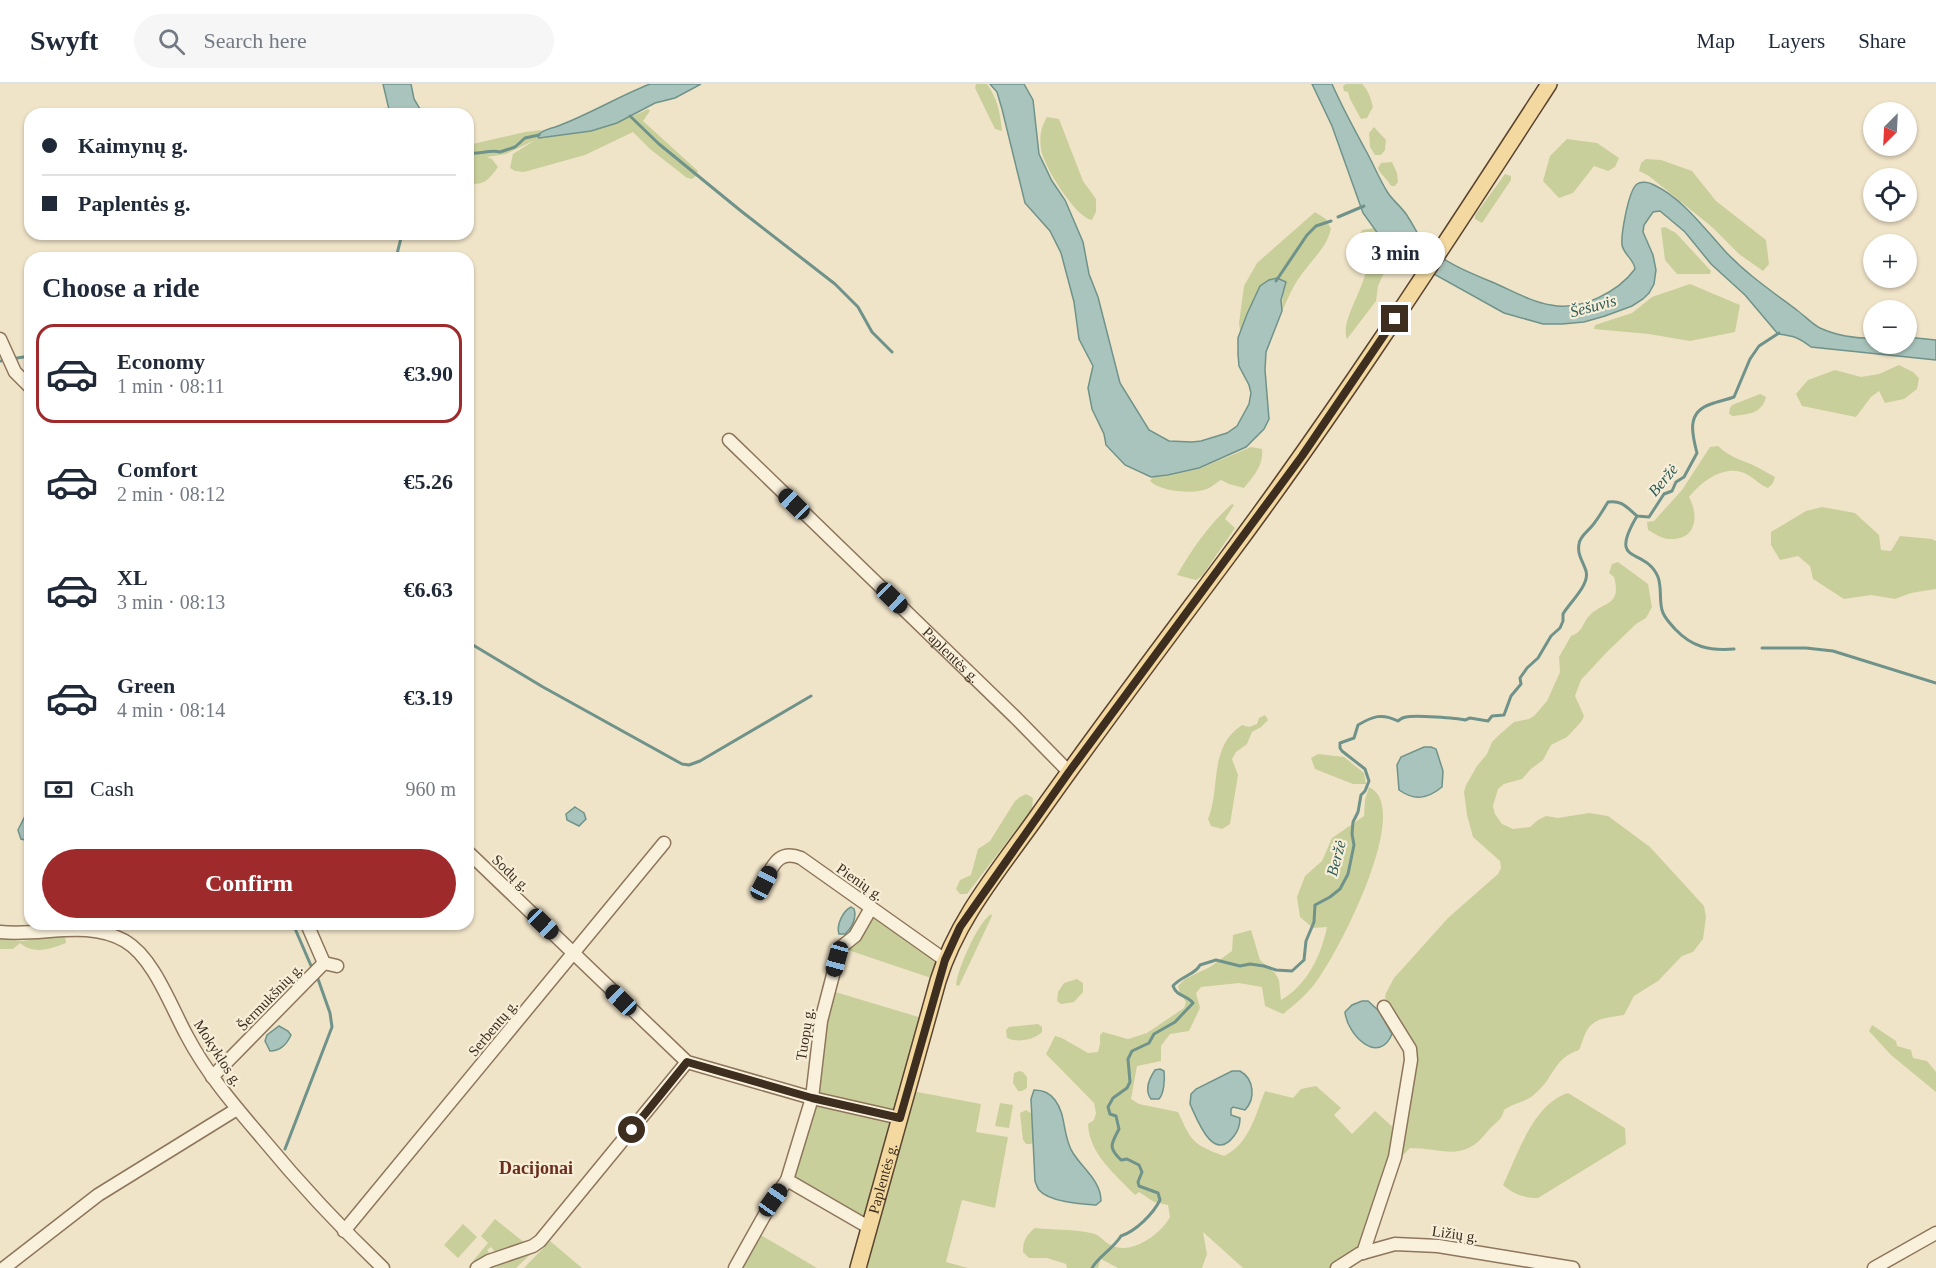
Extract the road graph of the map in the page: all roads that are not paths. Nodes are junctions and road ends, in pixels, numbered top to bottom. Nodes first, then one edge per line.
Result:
1 (1550, 84) edge
2 (0, 339) edge
3 (24, 381) edge
4 (729, 440) dead end
5 (1069, 772) junction
6 (664, 843) dead end
7 (474, 858) edge
8 (764, 883) dead end
9 (871, 908) junction
10 (67, 930) edge
11 (94, 930) edge
12 (310, 930) edge
13 (0, 932) edge
14 (574, 954) junction
15 (945, 960) junction
16 (324, 963) junction
17 (337, 966) dead end
18 (1384, 1007) dead end
19 (687, 1062) junction
20 (212, 1077) junction
21 (812, 1098) junction
22 (237, 1109) junction
23 (900, 1118) junction
24 (787, 1180) junction
25 (870, 1228) junction
26 (344, 1231) junction
27 (1936, 1233) edge
28 (1363, 1252) junction
29 (4, 1268) edge
30 (383, 1268) edge
31 (477, 1268) edge
32 (735, 1268) edge
33 (858, 1268) edge
34 (1337, 1268) edge
35 (1573, 1268) edge
36 (1874, 1268) edge

1 - 5 main road, Paplentės g.
2 - 3 street
4 - 5 street, Paplentės g.
5 - 15 main road, Paplentės g.
6 - 14 street, Serbentų g.
7 - 14 street, Sodų g.
8 - 9 street, Pienių g.
9 - 15 street, Pienių g.
9 - 21 street, Tuopų g.
10 - 13 street, Mokyklos g.
11 - 20 street, Mokyklos g.
12 - 16 street, Šermukšnių g.
14 - 19 street, Sodų g.
14 - 26 street, Serbentų g.
15 - 23 main road, Paplentės g.
16 - 17 street, Šermukšnių g.
16 - 20 street, Šermukšnių g.
18 - 28 street
19 - 21 street, Sodų g.
19 - 31 street
20 - 22 street, Mokyklos g.
21 - 23 street, Sodų g.
21 - 24 street, Tuopų g.
22 - 26 street, Mokyklos g.
22 - 29 street
23 - 25 main road, Paplentės g.
24 - 25 street
24 - 32 street, Tuopų g.
25 - 33 main road, Paplentės g.
26 - 30 street, Mokyklos g.
27 - 36 street
28 - 34 street, Ližių g.
28 - 35 street, Ližių g.

